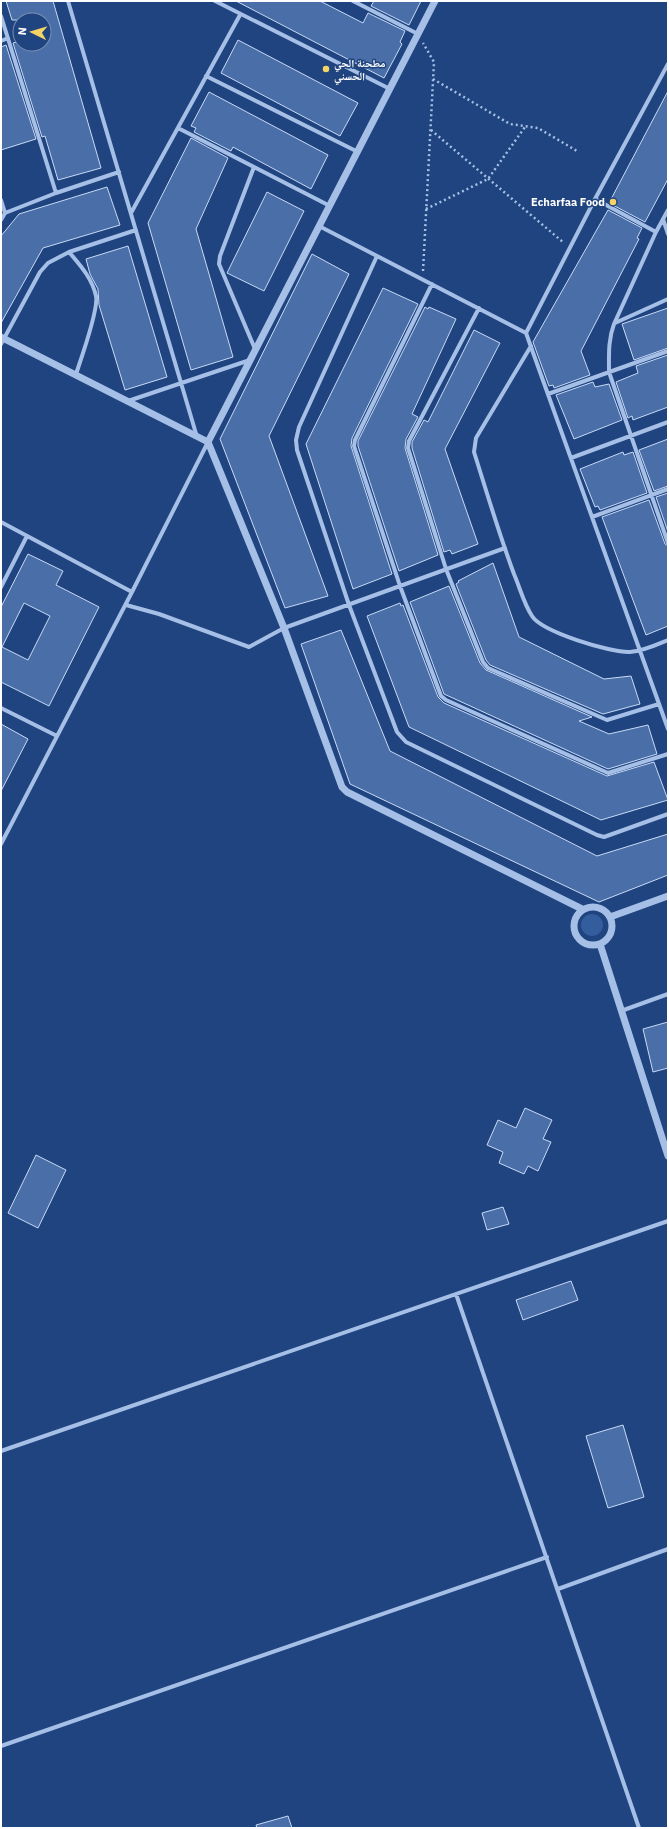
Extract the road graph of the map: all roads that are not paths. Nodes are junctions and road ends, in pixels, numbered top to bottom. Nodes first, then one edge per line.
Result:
1 (68, 1) edge
2 (215, 1) edge
3 (353, 1) edge
4 (435, 1) edge
5 (221, 2) edge
6 (362, 3) edge
7 (240, 14) junction
8 (1, 16) edge
9 (418, 34) junction
10 (8, 38) junction
11 (1, 41) edge
12 (668, 64) edge
13 (206, 76) junction
14 (390, 89) junction
15 (178, 128) junction
16 (358, 152) junction
17 (254, 167) junction
18 (119, 172) junction
19 (56, 193) junction
20 (1, 200) edge
21 (594, 200) junction
22 (330, 206) junction
23 (668, 210) edge
24 (5, 213) junction
25 (131, 213) junction
26 (663, 219) junction
27 (1, 220) edge
28 (319, 226) junction
29 (136, 230) junction
30 (656, 232) junction
31 (668, 234) edge
32 (69, 252) junction
33 (377, 256) junction
34 (432, 284) junction
35 (668, 299) edge
36 (479, 308) junction
37 (614, 324) junction
38 (526, 333) junction
39 (2, 340) edge
40 (531, 346) junction
41 (256, 350) junction
42 (668, 351) edge
43 (250, 360) junction
44 (609, 372) junction
45 (76, 374) junction
46 (181, 383) junction
47 (548, 394) junction
48 (128, 401) junction
49 (668, 422) edge
50 (631, 436) junction
51 (197, 438) junction
52 (208, 442) junction
53 (571, 458) junction
54 (668, 490) edge
55 (651, 496) junction
56 (592, 517) junction
57 (1, 522) edge
58 (27, 536) junction
59 (668, 543) edge
60 (505, 548) junction
61 (446, 569) junction
62 (400, 586) junction
63 (1, 587) edge
64 (132, 592) junction
65 (126, 604) junction
66 (349, 605) junction
67 (284, 628) junction
68 (668, 640) edge
69 (640, 651) junction
70 (659, 704) junction
71 (1, 708) edge
72 (668, 729) edge
73 (57, 736) junction
74 (668, 754) edge
75 (668, 814) edge
76 (1, 844) edge
77 (668, 896) edge
78 (582, 909) junction
79 (610, 917) junction
80 (600, 944) junction
81 (668, 994) edge
82 (621, 1011) junction
83 (668, 1156) edge
84 (668, 1221) edge
85 (456, 1294) junction
86 (1, 1451) edge
87 (668, 1549) edge
88 (547, 1557) junction
89 (558, 1589) junction
90 (1, 1746) edge
91 (639, 1828) edge

1 - 18 street
2 - 5 street
3 - 6 street
4 - 9 street
5 - 7 street
6 - 9 street
7 - 13 street
7 - 14 street
8 - 10 street
9 - 14 street
10 - 11 street
10 - 19 street
12 - 21 street
13 - 15 street
13 - 16 street
14 - 16 street
15 - 17 street
15 - 25 street
16 - 22 street
17 - 22 street
17 - 41 street
18 - 19 street
18 - 25 street
19 - 24 street
20 - 24 street
21 - 30 street
21 - 38 street
22 - 28 street
23 - 26 street
24 - 27 street
25 - 29 street
26 - 30 street
26 - 31 street
28 - 33 street
28 - 41 street
29 - 32 street
29 - 46 street
30 - 37 street
32 - 39 street
32 - 45 street
33 - 34 street
33 - 66 street
34 - 36 street
34 - 62 street
35 - 37 street
36 - 38 street
36 - 61 street
37 - 44 street
38 - 40 street
39 - 45 street
40 - 47 street
40 - 60 street
41 - 43 street
42 - 44 street
43 - 46 street
43 - 52 street
44 - 47 street
44 - 50 street
45 - 48 street
46 - 48 street
46 - 51 street
47 - 53 street
48 - 51 street
49 - 50 street
50 - 53 street
50 - 55 street
51 - 52 street
52 - 64 street
52 - 67 street
53 - 56 street
54 - 55 street
55 - 56 street
55 - 59 street
56 - 69 street
57 - 58 street
58 - 63 street
58 - 64 street
60 - 61 street
60 - 69 street
61 - 62 street
61 - 70 street
62 - 66 street
62 - 74 street
64 - 65 street
65 - 67 street
65 - 73 street
66 - 67 street
66 - 75 street
67 - 78 street
68 - 69 street
69 - 70 street
70 - 72 street
71 - 73 street
73 - 76 street
77 - 79 street
78 - 79 street
78 - 80 street
79 - 80 street
80 - 82 street
81 - 82 street
82 - 83 street
84 - 85 street
85 - 86 street
85 - 88 street
87 - 89 street
88 - 89 street
88 - 90 street
89 - 91 street

